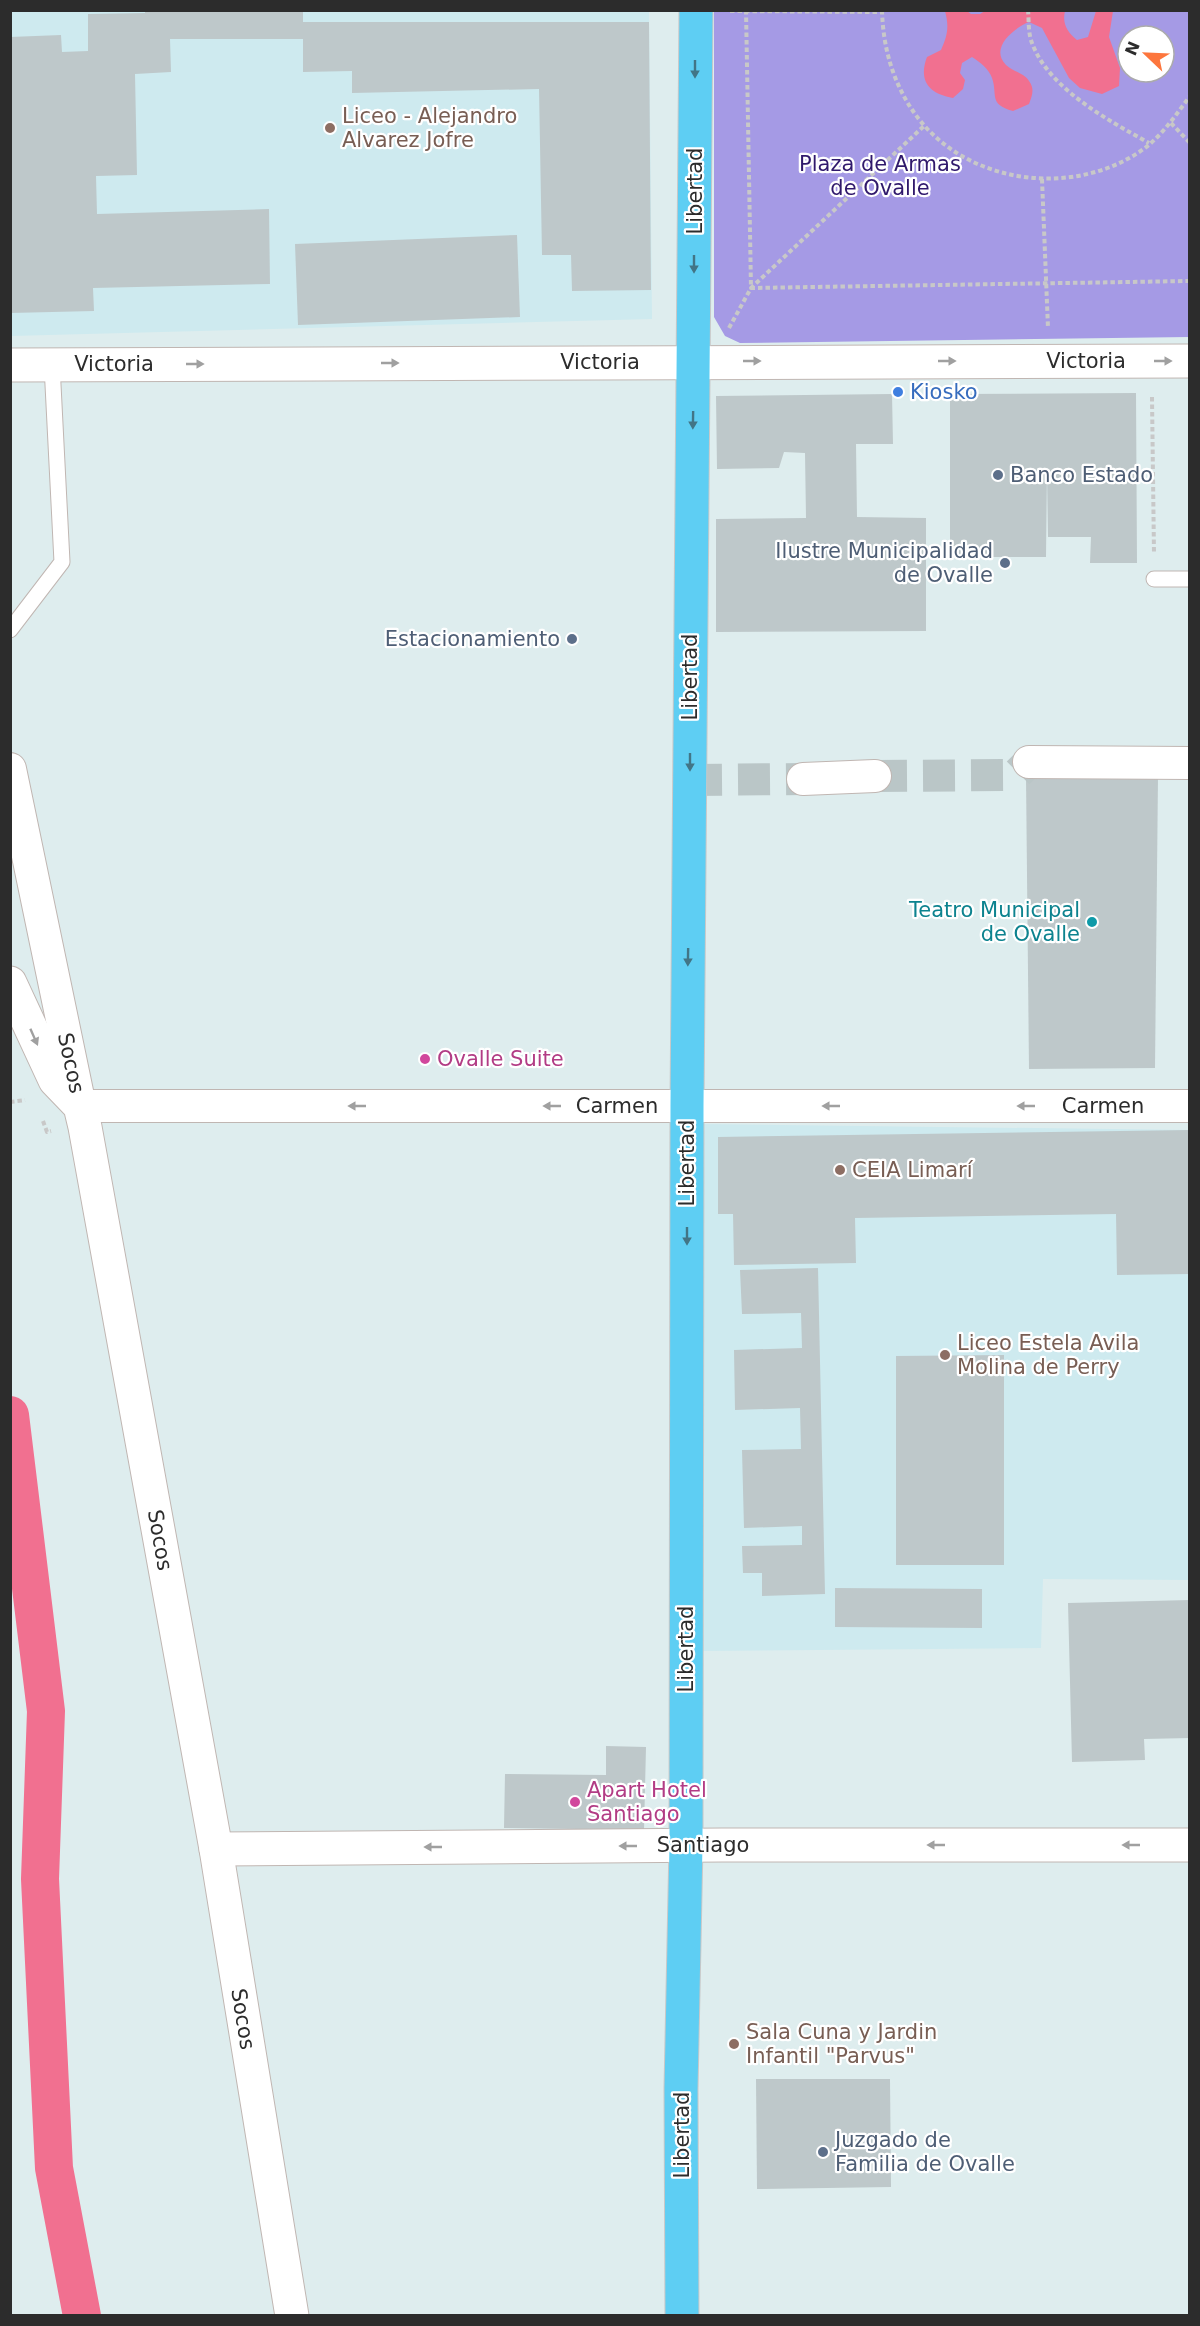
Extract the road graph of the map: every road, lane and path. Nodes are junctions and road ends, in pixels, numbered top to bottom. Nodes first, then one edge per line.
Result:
1 (696, 10) edge
2 (727, 10) edge
3 (1028, 10) edge
4 (746, 11) edge
5 (882, 11) edge
6 (1190, 96) edge
7 (1171, 123) junction
8 (925, 125) junction
9 (1149, 143) junction
10 (1190, 143) edge
11 (1042, 179) junction
12 (1190, 280) edge
13 (1047, 283) junction
14 (751, 288) junction
15 (694, 361) junction
16 (1049, 361) junction
17 (1152, 361) junction
18 (1190, 361) edge
19 (52, 364) junction
20 (10, 365) edge
21 (1154, 579) joint
22 (1190, 579) edge
23 (10, 630) edge
24 (1029, 762) tunnel mouth
25 (1190, 763) edge
26 (10, 769) edge
27 (875, 776) tunnel mouth
28 (803, 779) tunnel mouth
29 (10, 983) edge
30 (80, 1106) junction
31 (687, 1106) junction
32 (1190, 1106) edge
33 (686, 1845) junction
34 (1190, 1845) edge
35 (216, 1849) junction
36 (292, 2316) edge
37 (682, 2316) edge

1 -> 15 main road, Libertad
2 - 4 path
3 - 9 path
4 - 5 path
4 - 14 path
5 - 8 path
6 - 7 path
7 - 9 path
7 - 10 path
8 - 11 path
8 - 14 path
9 - 11 path
11 - 13 path
12 - 13 path
13 - 14 path
13 - 16 path
14 - 15 path
15 -> 16 street, Victoria
19 -> 15 street, Victoria
15 -> 31 main road, Libertad
16 - 17 street, Victoria
17 -> 18 street, Victoria
17 - 21 path
19 - 20 street, Victoria
19 - 23 lane
21 - 22 lane
24 - 25 street
26 - 30 street, Socos
27 - 28 street
29 -> 30 street
31 -> 30 street, Carmen
30 - 35 street, Socos
32 -> 31 street, Carmen
31 -> 33 main road, Libertad
34 -> 33 street, Santiago
33 -> 35 street, Santiago
33 - 37 main road, Libertad
35 - 36 street, Socos

